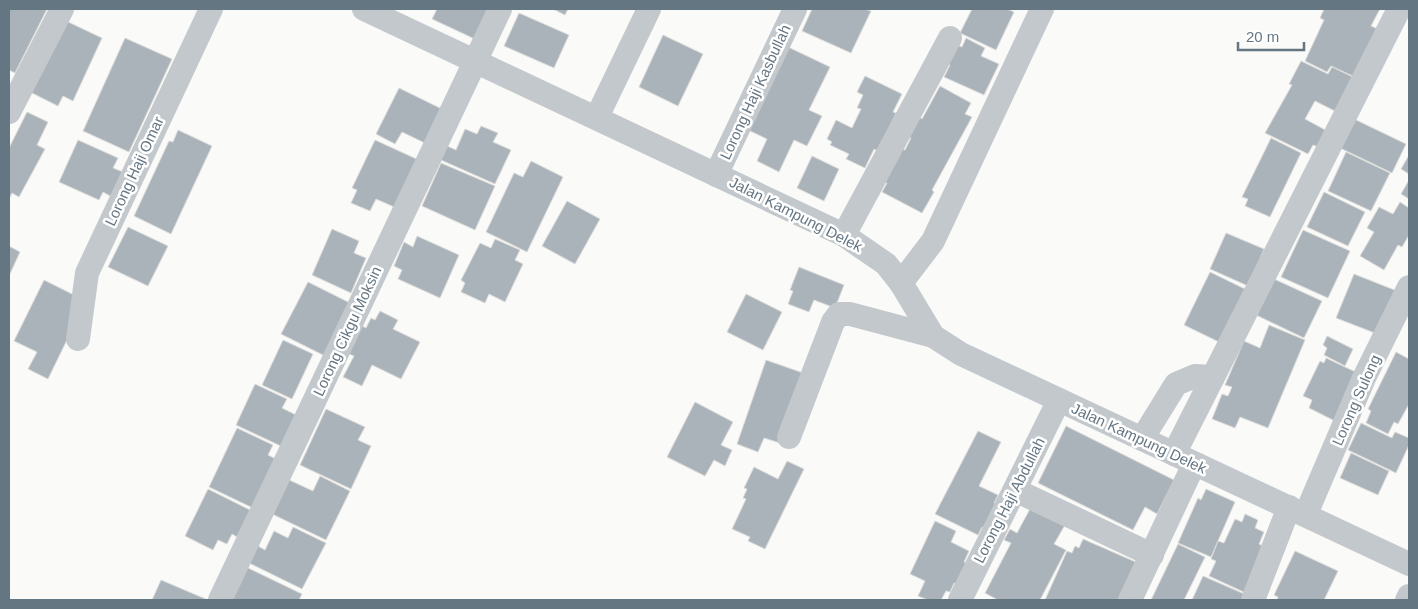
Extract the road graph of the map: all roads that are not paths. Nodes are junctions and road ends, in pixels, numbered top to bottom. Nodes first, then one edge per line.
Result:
1 (62, 9) edge
2 (211, 9) edge
3 (364, 9) edge
4 (500, 9) edge
5 (649, 9) edge
6 (795, 9) edge
7 (1042, 9) edge
8 (1398, 9) edge
9 (950, 38) dead end
10 (475, 62) junction
11 (9, 112) edge
12 (597, 117) junction
13 (716, 175) junction
14 (844, 235) junction
15 (900, 283) junction
16 (1409, 287) edge
17 (932, 336) junction
18 (78, 339) dead end
19 (1213, 377) junction
20 (1059, 400) junction
21 (789, 437) dead end
22 (1142, 439) junction
23 (1184, 459) junction
24 (1015, 490) junction
25 (1298, 510) junction
26 (1152, 555) junction
27 (1409, 564) edge
28 (1409, 596) edge
29 (220, 600) edge
30 (960, 600) edge
31 (1130, 600) edge
32 (1253, 600) edge
33 (1407, 600) edge

1 - 11 street
2 - 18 street, Lorong Haji Omar
3 - 10 street, Jalan Kampung Delek
4 - 10 street, Lorong Cikgu Moksin
5 - 12 street
6 - 13 street, Lorong Haji Kasbullah
7 - 15 street
8 - 19 street
9 - 14 street
10 - 12 street, Jalan Kampung Delek
10 - 29 street, Lorong Cikgu Moksin
12 - 13 street, Jalan Kampung Delek
13 - 14 street, Jalan Kampung Delek
14 - 15 street, Jalan Kampung Delek
15 - 17 street, Jalan Kampung Delek
16 - 25 street, Lorong Sulong
17 - 20 street, Jalan Kampung Delek
17 - 21 street
19 - 22 street
19 - 23 street
20 - 22 street, Jalan Kampung Delek
20 - 24 street, Lorong Haji Abdullah
22 - 23 street, Jalan Kampung Delek
23 - 25 street, Jalan Kampung Delek
23 - 26 street
24 - 26 street
24 - 30 street, Lorong Haji Abdullah
25 - 27 street, Jalan Kampung Delek
25 - 32 street, Lorong Sulong
26 - 31 street
28 - 33 street

